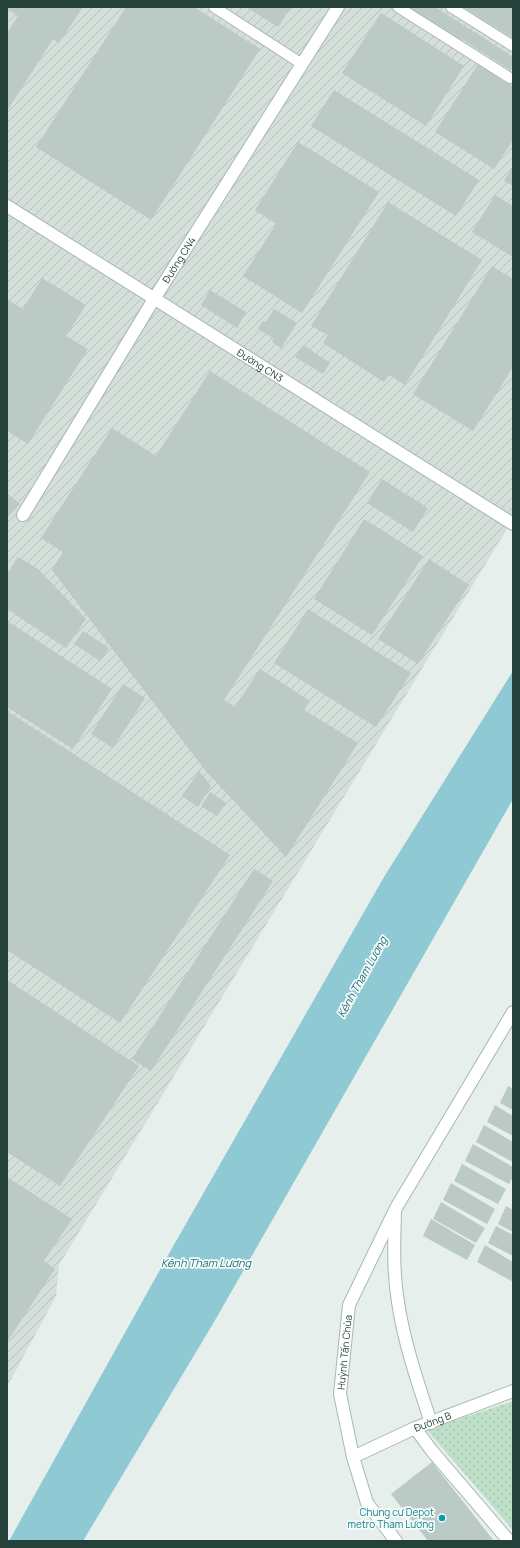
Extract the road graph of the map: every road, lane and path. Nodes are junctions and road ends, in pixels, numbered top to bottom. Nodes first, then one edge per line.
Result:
1 (214, 7) edge
2 (338, 7) edge
3 (398, 7) edge
4 (451, 7) edge
5 (513, 46) edge
6 (302, 64) junction
7 (510, 78) dead end
8 (7, 206) edge
9 (154, 299) junction
10 (23, 515) dead end
11 (513, 524) edge
12 (513, 1012) edge
13 (396, 1208) junction
14 (513, 1391) edge
15 (431, 1423) junction
16 (415, 1428) junction
17 (353, 1457) junction
18 (396, 1541) edge
19 (509, 1541) edge

1 - 6 lane
2 - 6 street, Đường CN4
3 - 7 lane
4 - 5 lane
6 - 9 street, Đường CN4
8 - 9 street, Đường CN3
9 - 10 street, Đường CN4
9 - 11 street, Đường CN3
12 - 13 street, Huỳnh Tấn Chùa
13 - 15 street, Huỳnh Tấn Chùa
13 - 17 street, Huỳnh Tấn Chùa
14 - 15 street, Đường B
15 - 16 street, Đường B
16 - 17 street, Đường B
16 - 19 street
17 - 18 street, Huỳnh Tấn Chùa

